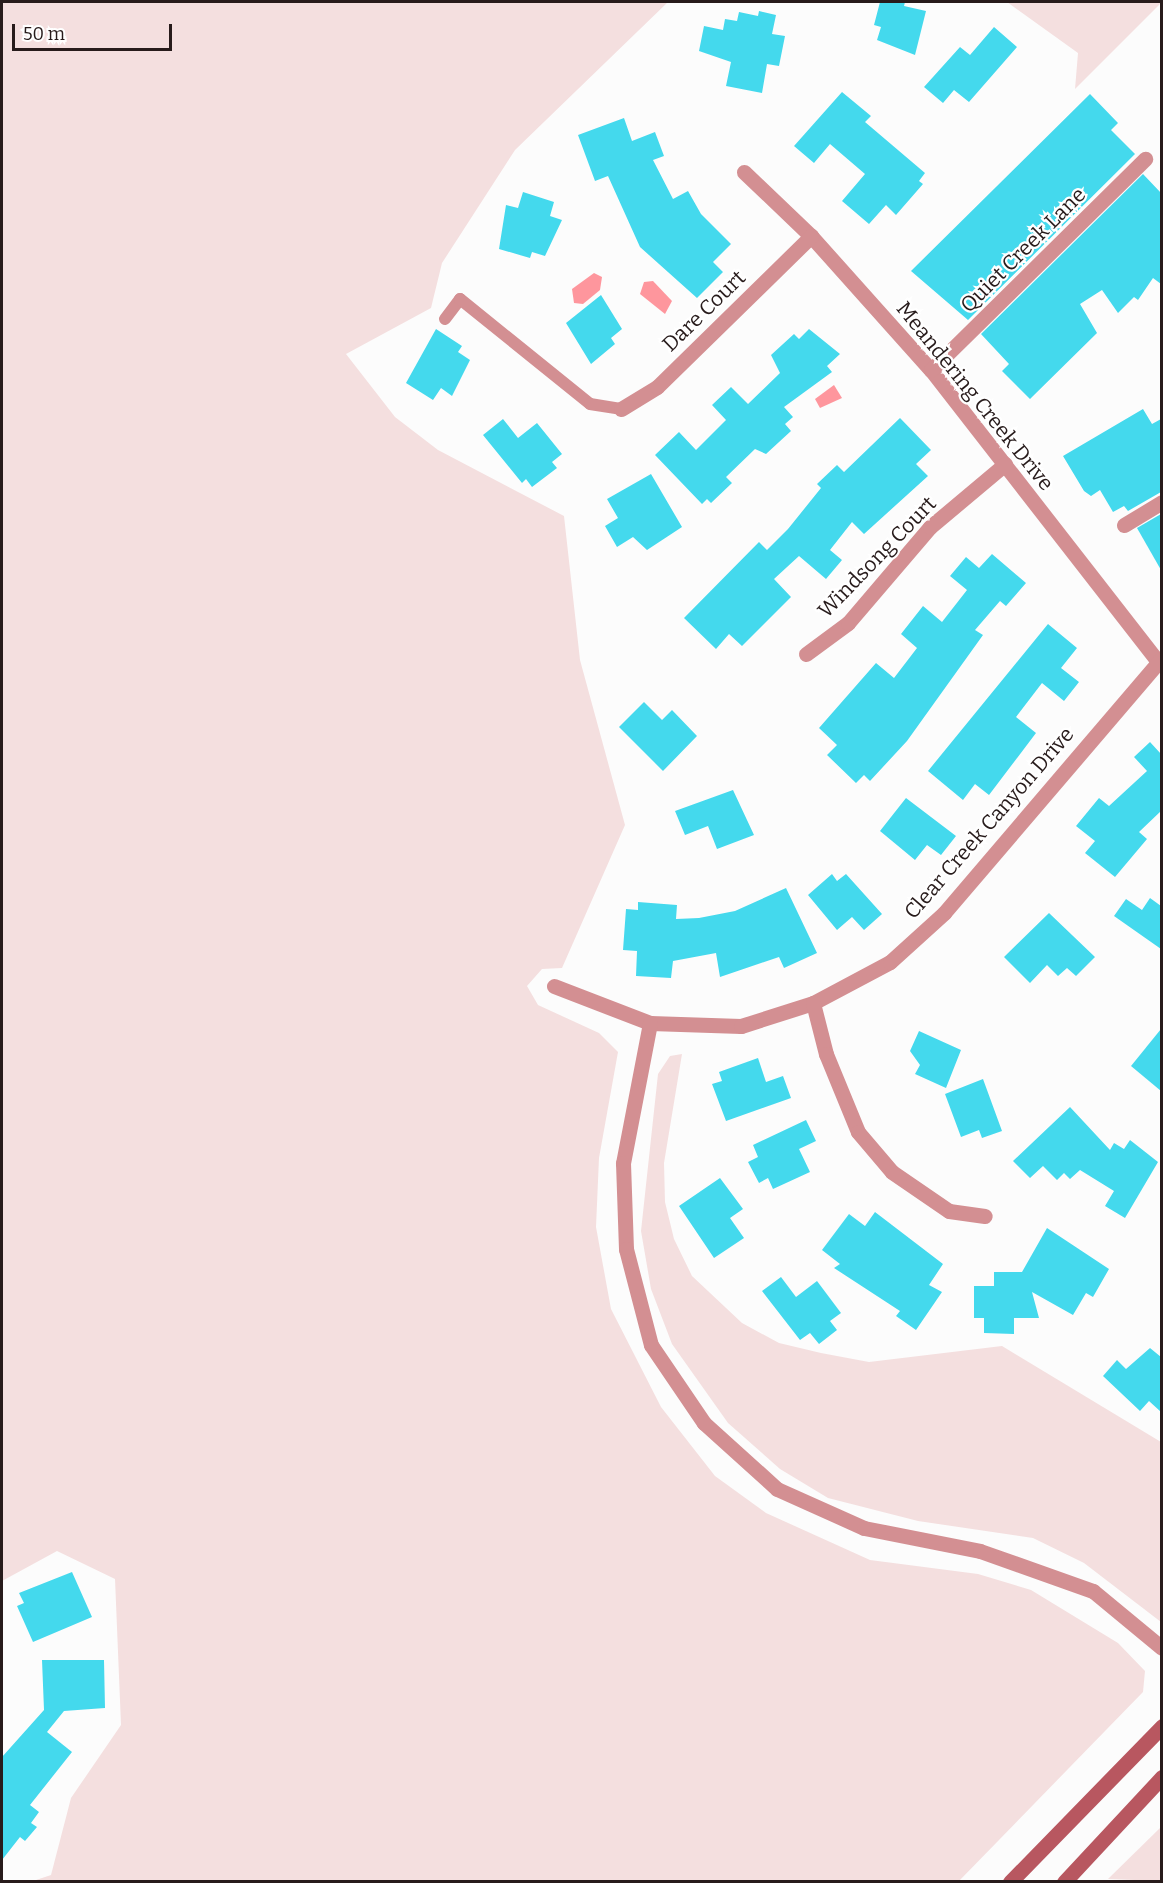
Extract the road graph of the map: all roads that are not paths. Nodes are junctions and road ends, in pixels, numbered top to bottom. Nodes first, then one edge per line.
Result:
1 (1145, 159) dead end
2 (744, 172) dead end
3 (811, 236) junction
4 (444, 319) dead end
5 (932, 370) junction
6 (621, 409) joint
7 (1005, 464) junction
8 (1161, 502) edge
9 (1124, 525) dead end
10 (806, 654) dead end
11 (1160, 659) edge
12 (554, 986) dead end
13 (813, 1003) junction
14 (650, 1023) junction
15 (986, 1216) dead end
16 (1161, 1648) edge
17 (1161, 1726) edge
18 (1161, 1777) edge
19 (1010, 1881) edge
20 (1064, 1881) edge

1 - 5 street, Quiet Creek Lane
2 - 3 street, Meandering Creek Drive
3 - 5 street, Meandering Creek Drive
3 - 6 street, Dare Court
4 - 6 lane
5 - 7 street, Meandering Creek Drive
7 - 10 street, Windsong Court
7 - 11 street, Meandering Creek Drive
8 - 9 street
11 - 13 street, Clear Creek Canyon Drive
12 - 14 street, Clear Creek Canyon Drive
13 - 14 street, Clear Creek Canyon Drive
13 - 15 street
14 - 16 street
17 - 19 main road
18 - 20 main road

